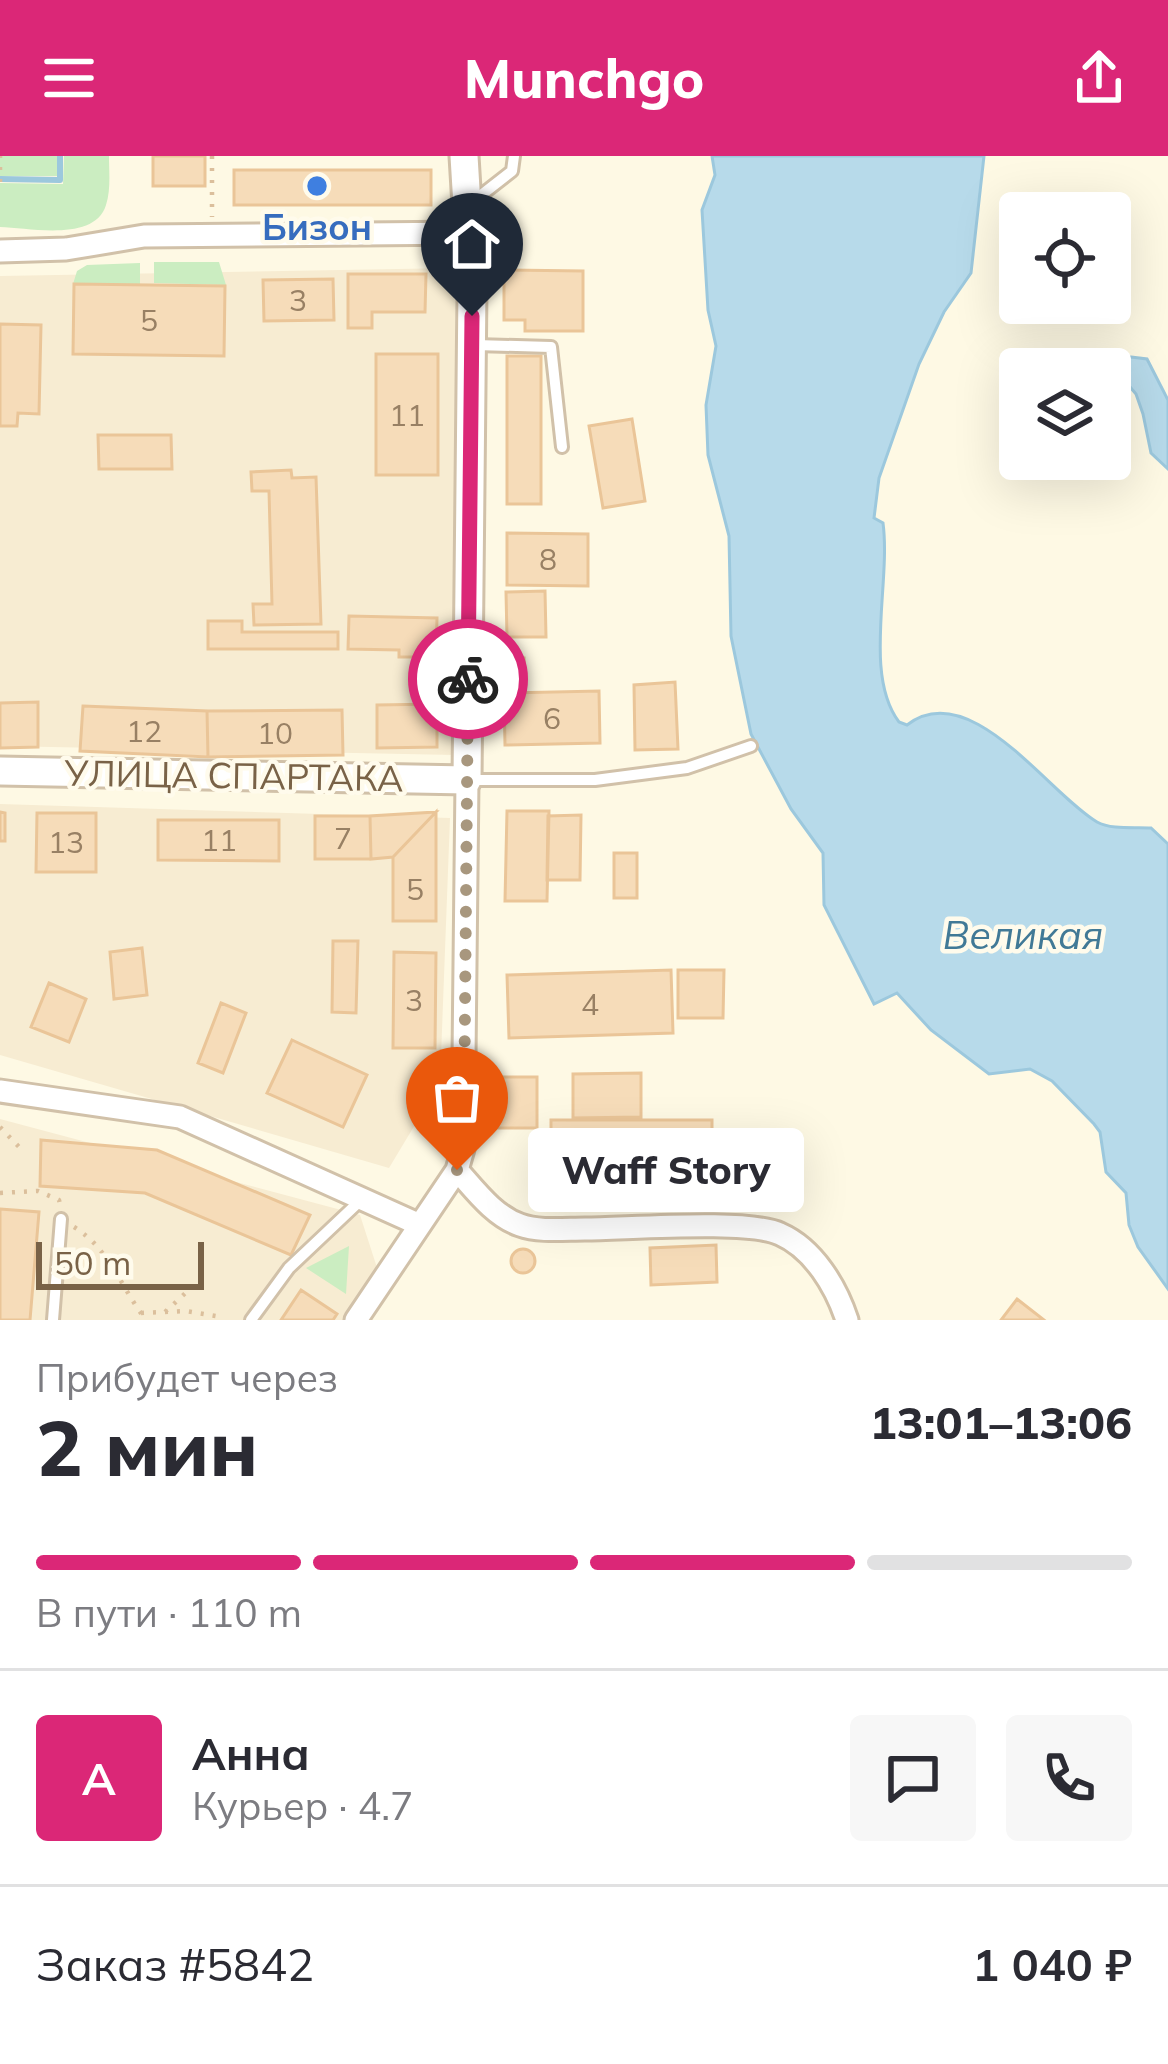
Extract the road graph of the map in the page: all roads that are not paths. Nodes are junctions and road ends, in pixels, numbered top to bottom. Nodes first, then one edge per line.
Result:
1 (464, 156) edge
2 (514, 156) edge
3 (469, 219) junction
4 (0, 251) edge
5 (471, 345) junction
6 (562, 447) dead end
7 (752, 746) dead end
8 (0, 771) edge
9 (467, 780) junction
10 (0, 1090) edge
11 (457, 1170) junction
12 (362, 1198) junction
13 (62, 1219) road end
14 (420, 1225) junction
15 (53, 1320) edge
16 (250, 1320) edge
17 (356, 1320) edge
18 (848, 1320) edge

1 - 3 street
2 - 3 lane
3 - 4 street
3 - 5 street
5 - 6 lane
5 - 9 street
7 - 9 lane, УЛИЦА СПАРТАКА
8 - 9 street, УЛИЦА СПАРТАКА
9 - 11 street
10 - 12 street
11 - 14 street
11 - 18 street
12 - 14 street
12 - 16 lane
13 - 15 lane
14 - 17 street

